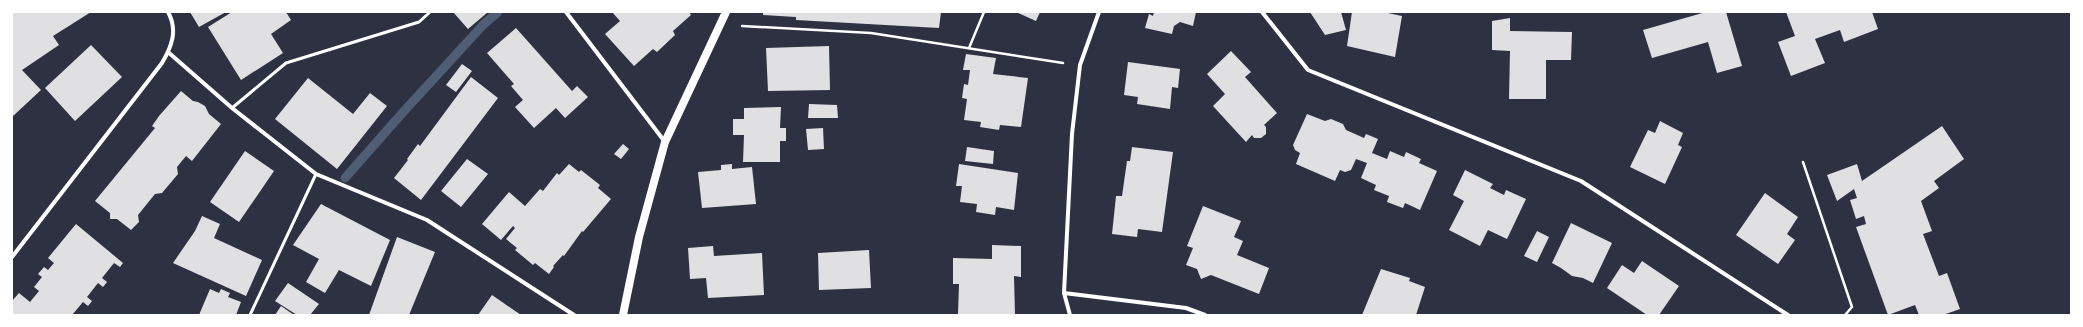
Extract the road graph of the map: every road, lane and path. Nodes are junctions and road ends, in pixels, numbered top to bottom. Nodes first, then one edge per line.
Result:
1 (168, 12) edge
2 (430, 12) edge
3 (566, 12) edge
4 (726, 12) edge
5 (984, 12) edge
6 (1099, 12) edge
7 (1262, 12) edge
8 (720, 25) junction
9 (969, 48) junction
10 (168, 52) junction
11 (1080, 65) junction
12 (232, 108) junction
13 (665, 142) junction
14 (1803, 162) dead end
15 (316, 174) junction
16 (12, 257) edge
17 (1064, 293) junction
18 (250, 315) edge
19 (574, 315) edge
20 (624, 315) edge
21 (1070, 315) edge
22 (1205, 315) edge
23 (1788, 315) edge
24 (1846, 315) edge

1 - 10 street
2 - 12 lane
3 - 13 street
4 - 8 main road
5 - 9 path
6 - 11 street
7 - 23 street
8 - 9 path
8 - 13 main road
9 - 11 path
10 - 12 street
10 - 16 street
11 - 17 street
12 - 15 street
13 - 20 main road
14 - 24 path
15 - 18 lane
15 - 19 street
17 - 21 street
17 - 22 street

